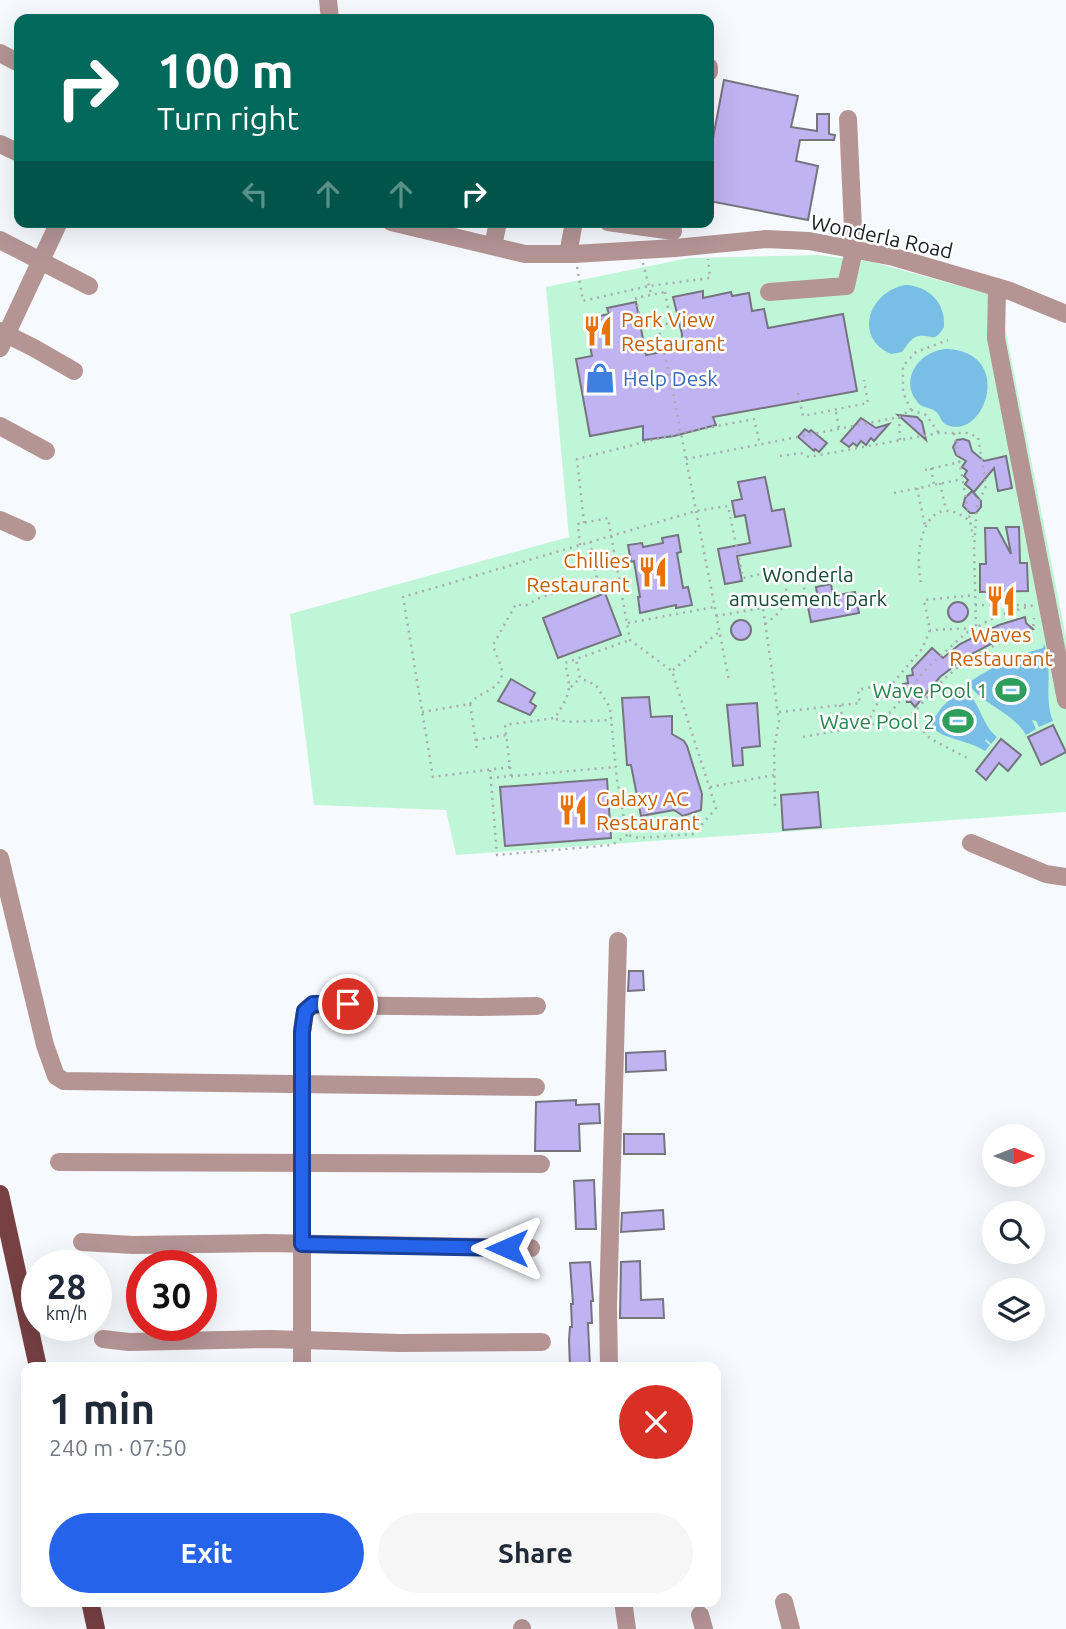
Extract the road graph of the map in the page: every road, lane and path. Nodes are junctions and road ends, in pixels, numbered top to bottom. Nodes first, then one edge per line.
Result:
1 (848, 119) dead end
2 (56, 228) edge
3 (416, 228) edge
4 (497, 228) edge
5 (573, 228) edge
6 (640, 228) edge
7 (673, 234) edge
8 (0, 240) edge
9 (707, 245) junction
10 (493, 246) junction
11 (640, 250) junction
12 (854, 250) junction
13 (571, 254) junction
14 (41, 261) junction
15 (89, 286) dead end
16 (649, 286) junction
17 (997, 287) junction
18 (769, 292) dead end
19 (651, 295) junction
20 (1066, 314) edge
21 (657, 326) junction
22 (2, 338) edge
23 (948, 340) dead end
24 (74, 372) dead end
25 (864, 380) dead end
26 (798, 393) dead end
27 (911, 410) junction
28 (836, 411) junction
29 (899, 417) junction
30 (0, 426) edge
31 (839, 429) junction
32 (681, 433) junction
33 (939, 433) junction
34 (954, 433) junction
35 (900, 441) junction
36 (760, 444) junction
37 (46, 451) dead end
38 (780, 456) dead end
39 (686, 459) junction
40 (960, 462) junction
41 (931, 468) junction
42 (925, 470) dead end
43 (963, 479) junction
44 (940, 484) junction
45 (934, 485) junction
46 (917, 488) junction
47 (894, 493) dead end
48 (946, 510) junction
49 (696, 511) junction
50 (0, 520) edge
51 (971, 522) junction
52 (584, 523) junction
53 (926, 527) junction
54 (27, 533) dead end
55 (611, 536) junction
56 (590, 542) junction
57 (975, 543) junction
58 (580, 545) junction
59 (783, 569) junction
60 (921, 582) dead end
61 (806, 594) dead end
62 (975, 595) junction
63 (975, 605) junction
64 (715, 607) junction
65 (716, 616) junction
66 (1034, 618) dead end
67 (627, 623) junction
68 (765, 624) junction
69 (976, 628) junction
70 (930, 630) junction
71 (719, 632) junction
72 (630, 640) junction
73 (576, 659) junction
74 (672, 671) junction
75 (580, 678) junction
76 (729, 681) dead end
77 (571, 687) junction
78 (880, 698) junction
79 (1066, 700) edge
80 (470, 704) junction
81 (840, 705) junction
82 (422, 712) junction
83 (778, 713) junction
84 (908, 716) junction
85 (555, 718) junction
86 (612, 720) junction
87 (867, 724) junction
88 (844, 729) junction
89 (506, 735) junction
90 (803, 737) dead end
91 (476, 740) junction
92 (477, 750) dead end
93 (971, 760) dead end
94 (510, 767) junction
95 (616, 767) junction
96 (489, 768) junction
97 (774, 775) junction
98 (511, 776) junction
99 (490, 778) junction
100 (710, 787) junction
101 (775, 810) dead end
102 (627, 835) junction
103 (971, 843) dead end
104 (0, 858) edge
105 (1066, 877) edge
106 (618, 941) dead end
107 (537, 1006) dead end
108 (303, 1084) junction
109 (536, 1087) dead end
110 (59, 1161) dead end
111 (303, 1162) junction
112 (541, 1164) dead end
113 (0, 1194) edge
114 (82, 1242) dead end
115 (302, 1244) junction
116 (531, 1248) dead end
117 (112, 1340) edge
118 (303, 1340) junction
119 (542, 1342) dead end
120 (37, 1362) edge
121 (302, 1362) edge
122 (609, 1362) edge
123 (784, 1602) dead end
124 (91, 1607) edge
125 (624, 1607) edge
126 (96, 1629) edge
127 (627, 1629) edge
128 (791, 1629) edge

1 - 12 street
2 - 14 street
3 - 10 street, Wonderla Road
4 - 10 street
5 - 13 street
6 - 7 street
7 - 9 street, Wonderla Road
7 - 11 street, Wonderla Road
8 - 14 street
9 - 12 street, Wonderla Road
9 - 16 path
10 - 13 street, Wonderla Road
11 - 13 street, Wonderla Road
11 - 16 path
12 - 17 street, Wonderla Road
12 - 18 street
13 - 16 path
14 - 15 street
14 - 22 street
16 - 19 path
17 - 20 street, Wonderla Road
17 - 79 street
19 - 21 path
19 - 21 path
21 - 32 path
22 - 24 street
23 - 27 path
25 - 28 path
26 - 28 path
27 - 29 path
27 - 33 path
28 - 31 path
29 - 31 path
29 - 35 path
30 - 37 street
31 - 36 path
32 - 36 path
32 - 39 path
32 - 52 path
33 - 34 path
33 - 35 path
34 - 40 path
34 - 57 path
35 - 38 path
36 - 39 path
39 - 49 path
40 - 41 path
40 - 43 path
41 - 42 path
41 - 45 path
43 - 44 path
43 - 51 path
44 - 45 path
44 - 48 path
45 - 46 path
46 - 47 path
46 - 53 path
48 - 51 path
48 - 53 path
49 - 55 path
49 - 59 path
49 - 64 path
50 - 54 street
51 - 57 path
52 - 55 path
52 - 58 path
53 - 60 path
55 - 56 path
55 - 67 path
56 - 58 path
56 - 80 path
57 - 62 path
58 - 82 path
59 - 61 path
59 - 68 path
62 - 63 path
62 - 70 path
63 - 69 path
63 - 69 path
64 - 65 path
64 - 67 path
65 - 68 path
65 - 71 path
66 - 84 path
67 - 72 path
68 - 83 path
69 - 70 path
69 - 87 path
70 - 78 path
71 - 74 path
71 - 76 path
72 - 73 path
72 - 74 path
73 - 75 path
73 - 77 path
74 - 100 path
75 - 77 path
75 - 86 path
77 - 85 path
78 - 81 path
78 - 87 path
80 - 82 path
80 - 91 path
81 - 83 path
81 - 88 path
82 - 96 path
83 - 97 path
84 - 87 path
84 - 93 path
85 - 86 path
85 - 89 path
86 - 95 path
87 - 88 path
88 - 90 path
89 - 91 path
89 - 94 path
91 - 92 path
94 - 96 path
94 - 98 path
95 - 98 path
95 - 102 path
96 - 99 path
97 - 100 path
97 - 101 path
98 - 99 path
99 - 102 path
100 - 102 path
103 - 105 street
104 - 108 street
106 - 122 street
107 - 108 street
108 - 109 street
108 - 111 street
110 - 111 street
111 - 112 street
111 - 115 street
113 - 120 main road
114 - 115 street
115 - 116 street
115 - 118 street
117 - 118 street
118 - 119 street
118 - 121 street
123 - 128 street
124 - 126 main road
125 - 127 street

